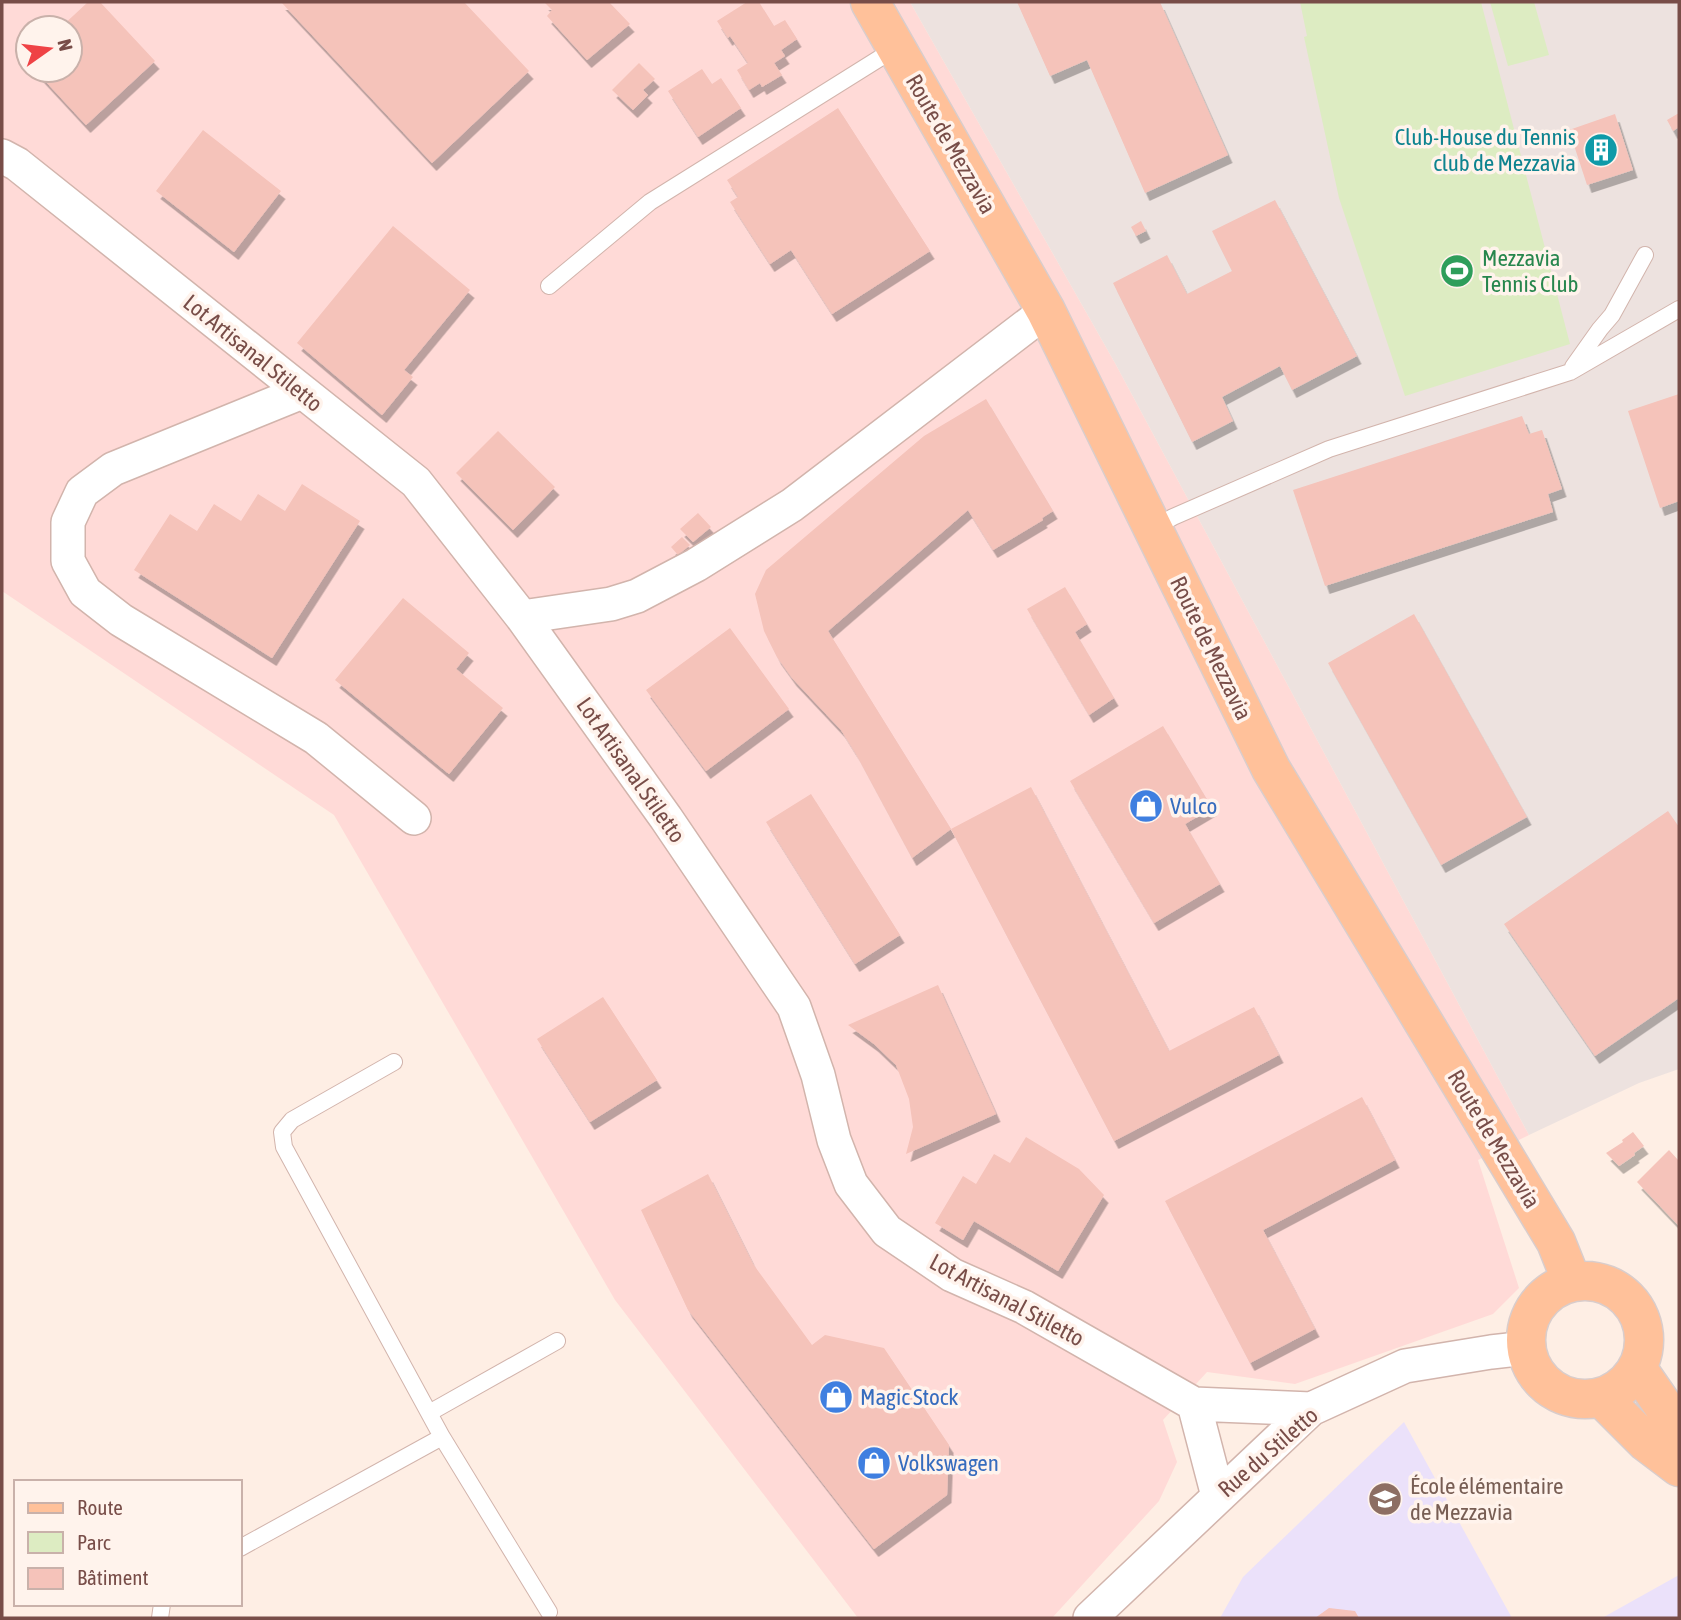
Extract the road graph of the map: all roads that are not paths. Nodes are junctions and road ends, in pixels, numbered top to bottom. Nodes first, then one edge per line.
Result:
1 (870, 2) edge
2 (896, 48) junction
3 (2, 156) edge
4 (1645, 255) dead end
5 (549, 286) dead end
6 (1679, 309) edge
7 (1046, 311) junction
8 (1570, 372) junction
9 (302, 393) junction
10 (1153, 528) junction
11 (522, 617) junction
12 (414, 818) dead end
13 (394, 1062) dead end
14 (1572, 1282) junction
15 (557, 1341) dead end
16 (1527, 1348) junction
17 (1637, 1368) junction
18 (1601, 1397) junction
19 (1194, 1404) junction
20 (1311, 1409) junction
21 (429, 1413) junction
22 (1679, 1426) edge
23 (442, 1437) junction
24 (1679, 1467) edge
25 (1217, 1496) junction
26 (242, 1547) edge
27 (549, 1612) dead end
28 (1090, 1618) edge

1 - 2 main road, Route de Mezzavia
2 - 5 lane
2 - 7 main road, Route de Mezzavia
3 - 9 street, Lot Artisanal Stiletto
4 - 8 lane
6 - 8 lane
7 - 10 main road, Route de Mezzavia
7 - 11 street
8 - 10 lane
9 - 11 street, Lot Artisanal Stiletto
9 - 12 street
10 - 14 main road, Route de Mezzavia
11 - 19 street, Lot Artisanal Stiletto
13 - 21 lane
14 - 16 main road
14 - 17 main road
15 - 21 lane
16 - 18 main road
16 - 20 street, Rue du Stiletto
17 - 18 main road
17 - 22 main road
18 - 24 main road
19 - 20 street
19 - 25 street
20 - 25 street, Rue du Stiletto
21 - 23 lane
23 - 26 lane
23 - 27 lane
25 - 28 street, Rue du Stiletto

